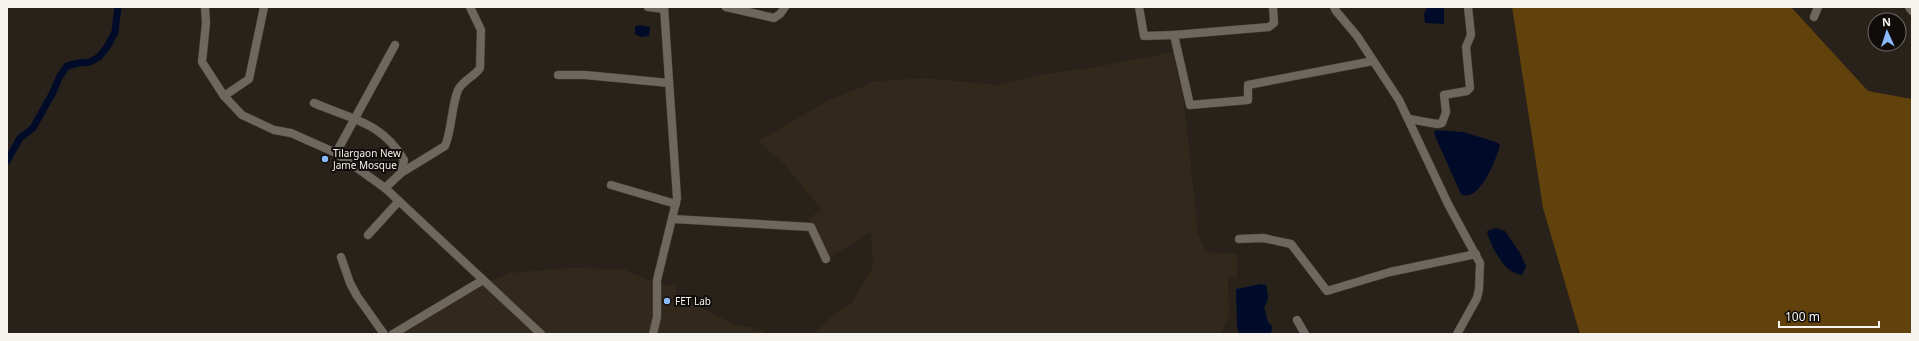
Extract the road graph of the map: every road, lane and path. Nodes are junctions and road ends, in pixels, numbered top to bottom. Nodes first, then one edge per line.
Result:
1 (205, 7) edge
2 (264, 7) edge
3 (470, 7) edge
4 (648, 7) edge
5 (726, 7) edge
6 (785, 7) edge
7 (1139, 7) edge
8 (1273, 7) edge
9 (1334, 7) edge
10 (1468, 7) edge
11 (1818, 7) edge
12 (1909, 7) edge
13 (664, 8) edge
14 (1912, 12) edge
15 (1814, 17) dead end
16 (1174, 35) junction
17 (395, 45) dead end
18 (1373, 60) junction
19 (558, 75) dead end
20 (669, 83) junction
21 (224, 96) junction
22 (314, 103) dead end
23 (355, 118) junction
24 (1409, 119) junction
25 (336, 153) junction
26 (401, 173) junction
27 (611, 185) dead end
28 (385, 188) junction
29 (399, 202) junction
30 (676, 204) junction
31 (673, 219) junction
32 (368, 235) dead end
33 (1239, 238) dead end
34 (1476, 254) junction
35 (341, 257) dead end
36 (826, 259) dead end
37 (483, 280) junction
38 (1297, 320) dead end
39 (384, 334) edge
40 (393, 334) edge
41 (541, 334) edge
42 (653, 334) edge
43 (1305, 334) edge
44 (1457, 334) edge

1 - 21 street
2 - 21 street
3 - 26 street
4 - 13 street
5 - 6 street
7 - 16 street
8 - 16 street
9 - 18 street
10 - 24 street
11 - 15 street
12 - 14 street
13 - 20 street
16 - 18 street
17 - 23 street
18 - 24 street
19 - 20 street
20 - 30 street
21 - 25 street
22 - 23 street
23 - 25 street
23 - 26 street
24 - 34 street
25 - 28 street
26 - 28 street
27 - 30 street
28 - 29 street
29 - 32 street
29 - 37 street
30 - 31 street
31 - 36 street
31 - 42 street
33 - 34 street
34 - 44 street
35 - 39 street
37 - 40 street
37 - 41 street
38 - 43 street

